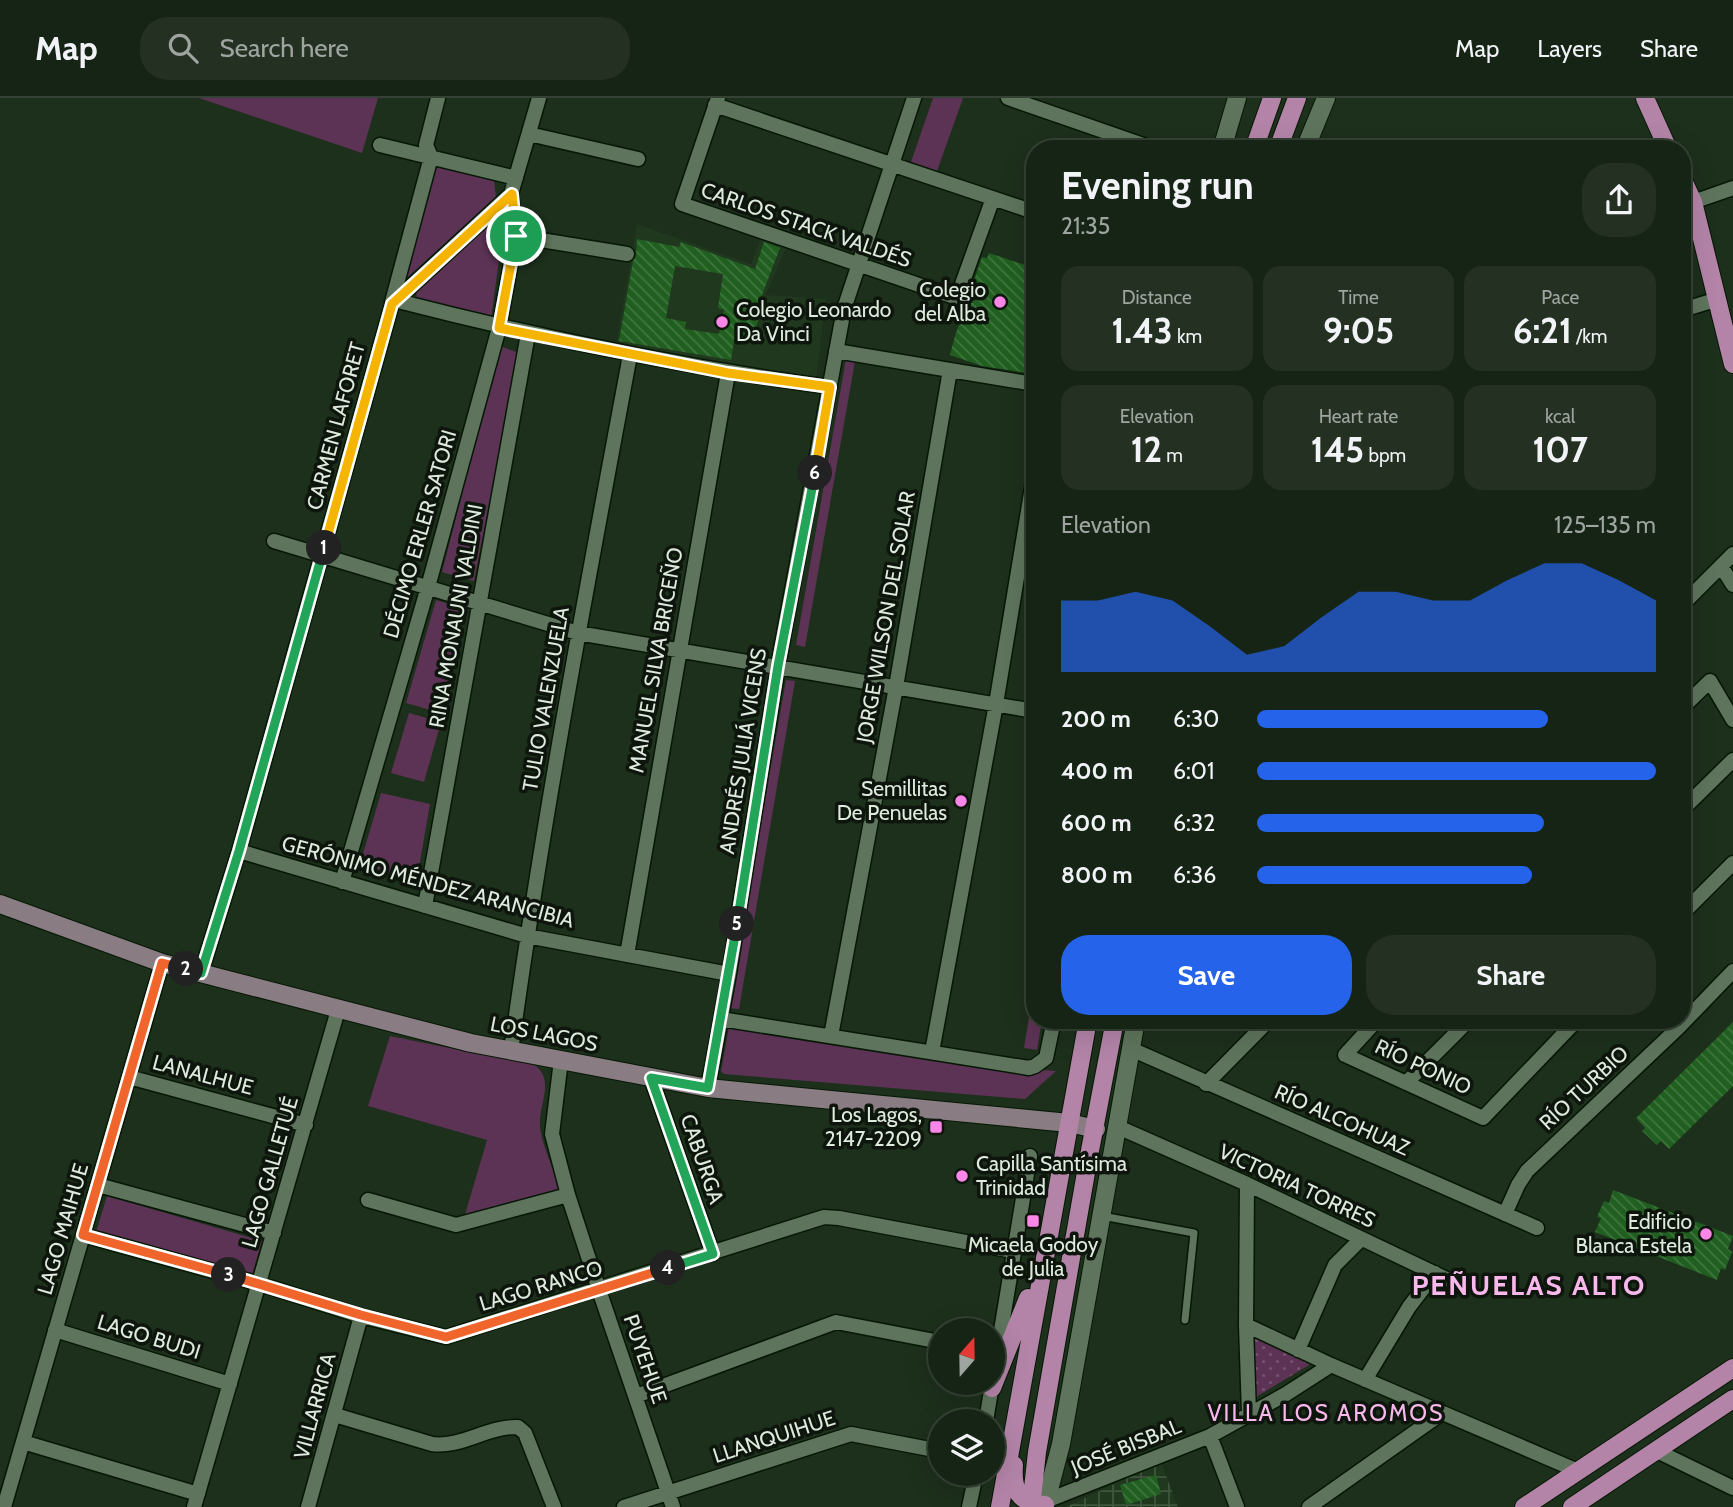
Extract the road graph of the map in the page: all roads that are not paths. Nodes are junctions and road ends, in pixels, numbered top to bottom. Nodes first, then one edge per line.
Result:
1 (438, 98) edge
2 (539, 98) edge
3 (914, 98) edge
4 (1007, 98) edge
5 (1237, 98) edge
6 (1272, 98) edge
7 (1297, 98) edge
8 (1325, 98) edge
9 (1645, 98) edge
10 (717, 101) edge
11 (529, 134) junction
12 (1129, 140) edge
13 (1225, 140) edge
14 (1257, 140) edge
15 (1281, 140) edge
16 (1309, 140) edge
17 (1664, 140) edge
18 (380, 145) dead end
19 (431, 157) junction
20 (638, 159) dead end
21 (891, 164) junction
22 (516, 178) junction
23 (1733, 188) edge
24 (512, 194) junction
25 (993, 198) junction
26 (1691, 198) edge
27 (1693, 202) junction
28 (1026, 209) edge
29 (516, 236) junction
30 (626, 254) dead end
31 (859, 265) junction
32 (393, 302) junction
33 (1722, 304) edge
34 (1691, 309) edge
35 (499, 328) junction
36 (528, 334) junction
37 (836, 351) junction
38 (630, 355) junction
39 (1733, 364) edge
40 (950, 370) junction
41 (728, 373) junction
42 (1026, 383) edge
43 (830, 387) junction
44 (1026, 523) edge
45 (274, 541) dead end
46 (1733, 554) edge
47 (322, 555) junction
48 (1721, 566) junction
49 (1733, 585) edge
50 (428, 587) junction
51 (1691, 596) edge
52 (480, 603) junction
53 (578, 633) junction
54 (680, 650) junction
55 (778, 666) junction
56 (896, 687) junction
57 (1691, 699) edge
58 (996, 704) junction
59 (1026, 710) edge
60 (1733, 720) edge
61 (1733, 760) edge
62 (1691, 801) edge
63 (239, 851) junction
64 (1733, 863) edge
65 (342, 882) junction
66 (0, 904) edge
67 (1691, 905) edge
68 (425, 906) junction
69 (527, 936) junction
70 (627, 955) junction
71 (162, 963) junction
72 (1733, 971) edge
73 (201, 973) junction
74 (729, 974) junction
75 (1691, 1009) edge
76 (338, 1010) junction
77 (721, 1019) junction
78 (1052, 1029) edge
79 (1086, 1029) edge
80 (1113, 1029) edge
81 (1134, 1029) edge
82 (1258, 1029) edge
83 (1369, 1029) edge
84 (1460, 1029) edge
85 (1568, 1029) edge
86 (1669, 1029) edge
87 (831, 1036) junction
88 (1131, 1049) junction
89 (511, 1051) junction
90 (932, 1052) junction
91 (561, 1060) junction
92 (129, 1077) junction
93 (651, 1078) junction
94 (1406, 1083) junction
95 (1206, 1084) junction
96 (708, 1088) junction
97 (1069, 1124) junction
98 (306, 1125) junction
99 (1118, 1127) junction
100 (1096, 1129) junction
101 (1030, 1156) dead end
102 (1247, 1184) junction
103 (97, 1185) junction
104 (568, 1195) junction
105 (368, 1200) dead end
106 (1505, 1214) junction
107 (1101, 1216) junction
108 (1537, 1228) dead end
109 (274, 1233) junction
110 (83, 1235) junction
111 (1361, 1239) junction
112 (1013, 1251) junction
113 (713, 1254) junction
114 (1434, 1273) junction
115 (1039, 1280) junction
116 (260, 1284) junction
117 (1457, 1284) dead end
118 (599, 1290) junction
119 (361, 1315) junction
120 (1001, 1318) edge
121 (1185, 1320) dead end
122 (1245, 1325) junction
123 (55, 1330) junction
124 (928, 1340) edge
125 (1298, 1350) junction
126 (1005, 1356) edge
127 (1331, 1365) junction
128 (1733, 1368) edge
129 (1365, 1380) junction
130 (230, 1384) junction
131 (636, 1396) junction
132 (1733, 1399) edge
133 (1442, 1413) junction
134 (1250, 1414) junction
135 (335, 1415) junction
136 (1013, 1429) junction
137 (1210, 1436) junction
138 (23, 1442) junction
139 (928, 1449) edge
140 (1655, 1450) junction
141 (1578, 1471) junction
142 (973, 1486) edge
143 (1733, 1488) edge
144 (671, 1500) edge
145 (196, 1501) edge
146 (1038, 1506) edge
147 (4, 1507) edge
148 (308, 1507) edge
149 (554, 1507) edge
150 (624, 1507) edge
151 (968, 1507) edge
152 (1000, 1507) edge
153 (1237, 1507) edge
154 (1309, 1507) edge
155 (1524, 1507) edge
156 (1572, 1507) edge

1 - 19 street, CARMEN LAFORET
2 - 11 street
3 - 21 street, ANDRÉS JULIÁ VICENS
4 - 12 street
5 - 13 street
6 - 14 main road
7 - 15 main road
8 - 16 street
9 - 17 main road
10 - 21 street
10 - 31 street, CARLOS STACK VALDÉS
11 - 20 street
11 - 22 street
18 - 19 street
19 - 22 street
19 - 32 street, CARMEN LAFORET
21 - 25 street
21 - 31 street, ANDRÉS JULIÁ VICENS
22 - 24 street
23 - 27 street
24 - 29 street, DÉCIMO ERLER SATORI
24 - 32 street
25 - 28 street
25 - 31 street, CARLOS STACK VALDÉS
26 - 27 main road
27 - 33 main road
29 - 30 street
29 - 35 street, DÉCIMO ERLER SATORI
31 - 37 street, ANDRÉS JULIÁ VICENS
32 - 35 street
32 - 47 street, CARMEN LAFORET
33 - 34 street
33 - 39 main road
35 - 36 street
35 - 50 street, DÉCIMO ERLER SATORI
36 - 38 street
36 - 52 street, RINA MONAUNI VALDINI
37 - 40 street
37 - 43 street, ANDRÉS JULIÁ VICENS
38 - 41 street
38 - 53 street, TULIO VALENZUELA
40 - 42 street
40 - 56 street, JORGE WILSON DEL SOLAR
41 - 43 street
41 - 54 street, MANUEL SILVA BRICEÑO
43 - 55 street, ANDRÉS JULIÁ VICENS
44 - 58 street
45 - 47 street
46 - 48 street
47 - 50 street
47 - 63 street, CARMEN LAFORET
48 - 49 street
48 - 51 street
50 - 52 street
50 - 65 street, DÉCIMO ERLER SATORI
52 - 53 street
52 - 68 street, RINA MONAUNI VALDINI
53 - 54 street
53 - 69 street, TULIO VALENZUELA
54 - 55 street
54 - 70 street, MANUEL SILVA BRICEÑO
55 - 56 street
55 - 74 street, ANDRÉS JULIÁ VICENS
56 - 58 street
56 - 87 street, JORGE WILSON DEL SOLAR
57 - 60 street
58 - 59 street
58 - 90 street
61 - 62 street
63 - 65 street, GERÓNIMO MÉNDEZ ARANCIBIA
63 - 73 street, CARMEN LAFORET
64 - 67 street
65 - 68 street, GERÓNIMO MÉNDEZ ARANCIBIA
66 - 71 main road, LOS LAGOS
68 - 69 street, GERÓNIMO MÉNDEZ ARANCIBIA
69 - 70 street, GERÓNIMO MÉNDEZ ARANCIBIA
69 - 89 street, TULIO VALENZUELA
70 - 74 street, GERÓNIMO MÉNDEZ ARANCIBIA
71 - 73 main road, LOS LAGOS
71 - 92 street, LAGO MAIHUE
72 - 75 street, RÍO TURBIO
73 - 76 main road, LOS LAGOS
74 - 77 street, ANDRÉS JULIÁ VICENS
76 - 89 main road, LOS LAGOS
76 - 98 street, LAGO GALLETUÉ
77 - 87 street
77 - 96 street, ANDRÉS JULIÁ VICENS
78 - 90 street
79 - 97 main road
80 - 100 main road
81 - 88 street
82 - 95 street
83 - 94 street, RÍO PONIO
84 - 94 street
85 - 94 street, RÍO PONIO
86 - 106 street, RÍO TURBIO
87 - 90 street
88 - 95 street, RÍO ALCOHUAZ
88 - 99 street
89 - 91 main road, LOS LAGOS
91 - 93 main road, LOS LAGOS
91 - 104 street, PUYEHUE
92 - 98 street, LANALHUE
92 - 103 street, LAGO MAIHUE
93 - 96 main road, LOS LAGOS
93 - 113 street, CABURGA
95 - 106 street, RÍO ALCOHUAZ
96 - 97 main road, LOS LAGOS
97 - 100 main road, LOS LAGOS
97 - 115 main road
98 - 109 street, LAGO GALLETUÉ
99 - 102 street, VICTORIA TORRES
99 - 107 street
100 - 146 main road
101 - 112 street
102 - 111 street, VICTORIA TORRES
102 - 122 street
103 - 109 street
103 - 110 street, LAGO MAIHUE
104 - 105 street
104 - 118 street, PUYEHUE
106 - 108 street, RÍO ALCOHUAZ
107 - 121 lane
107 - 146 street
109 - 116 street, LAGO GALLETUÉ
110 - 116 street, LAGO RANCO
110 - 123 street, LAGO MAIHUE
111 - 114 street, VICTORIA TORRES
111 - 125 street
112 - 113 street, LAGO RANCO
112 - 120 street
113 - 118 street, LAGO RANCO
114 - 117 street, VICTORIA TORRES
114 - 129 street
115 - 126 main road
115 - 136 main road
116 - 119 street, LAGO RANCO
116 - 130 street, LAGO GALLETUÉ
118 - 119 street, LAGO RANCO
118 - 131 street, PUYEHUE
119 - 135 street, VILLARRICA
122 - 125 street
122 - 134 street
123 - 130 street, LAGO BUDI
123 - 138 street, LAGO MAIHUE
124 - 131 street
125 - 127 street
127 - 129 street
127 - 134 street, JOSÉ BISBAL
128 - 141 main road
129 - 133 street
130 - 145 street, LAGO GALLETUÉ
131 - 144 street, PUYEHUE
132 - 140 main road
133 - 141 street
133 - 154 street
134 - 137 street, JOSÉ BISBAL
135 - 148 street, VILLARRICA
135 - 149 street
136 - 146 main road
136 - 152 main road
137 - 146 street, JOSÉ BISBAL
137 - 153 street
138 - 145 street
138 - 147 street, LAGO MAIHUE
139 - 144 street, LLANQUIHUE
140 - 143 street
140 - 156 main road
141 - 155 main road
142 - 151 street
144 - 150 street, LLANQUIHUE

